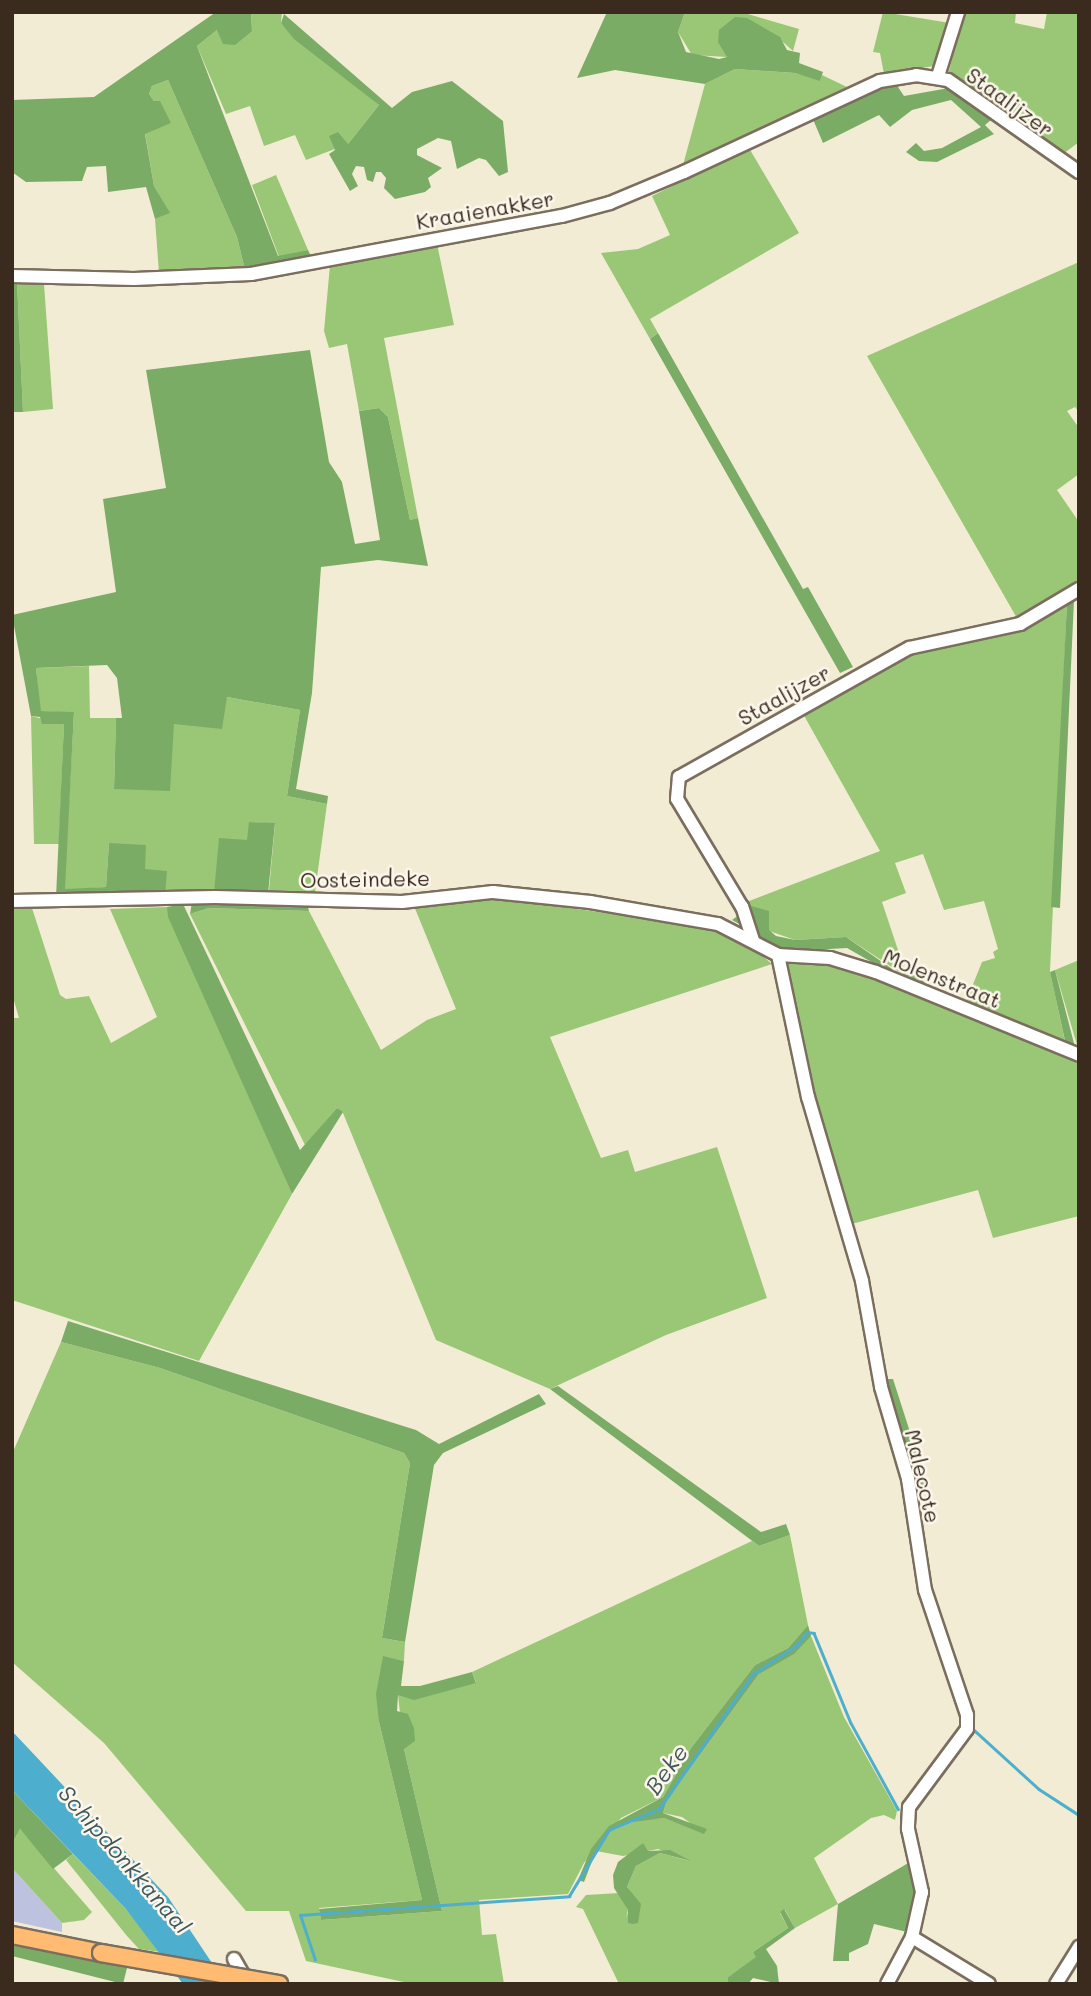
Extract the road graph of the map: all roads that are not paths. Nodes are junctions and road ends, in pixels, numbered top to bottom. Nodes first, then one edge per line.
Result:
1 (958, 12) edge
2 (939, 76) junction
3 (1079, 172) edge
4 (12, 276) edge
5 (1079, 589) edge
6 (12, 901) edge
7 (753, 940) junction
8 (782, 955) junction
9 (1079, 1055) edge
10 (12, 1934) edge
11 (912, 1937) junction
12 (1079, 1947) edge
13 (234, 1959) dead end
14 (249, 1984) edge
15 (279, 1984) edge
16 (887, 1984) edge
17 (989, 1984) edge
18 (1056, 1984) edge

1 - 2 street, Staalijzer
2 - 3 street, Staalijzer
2 - 4 street, Kraaienakker
5 - 7 street, Staalijzer
6 - 7 street, Oosteindeke
7 - 8 street, Oosteindeke
8 - 9 street, Molenstraat
8 - 11 street, Malecote
10 - 15 main road, bridge
11 - 16 street, Malecote
11 - 17 street
12 - 18 street
13 - 14 street

